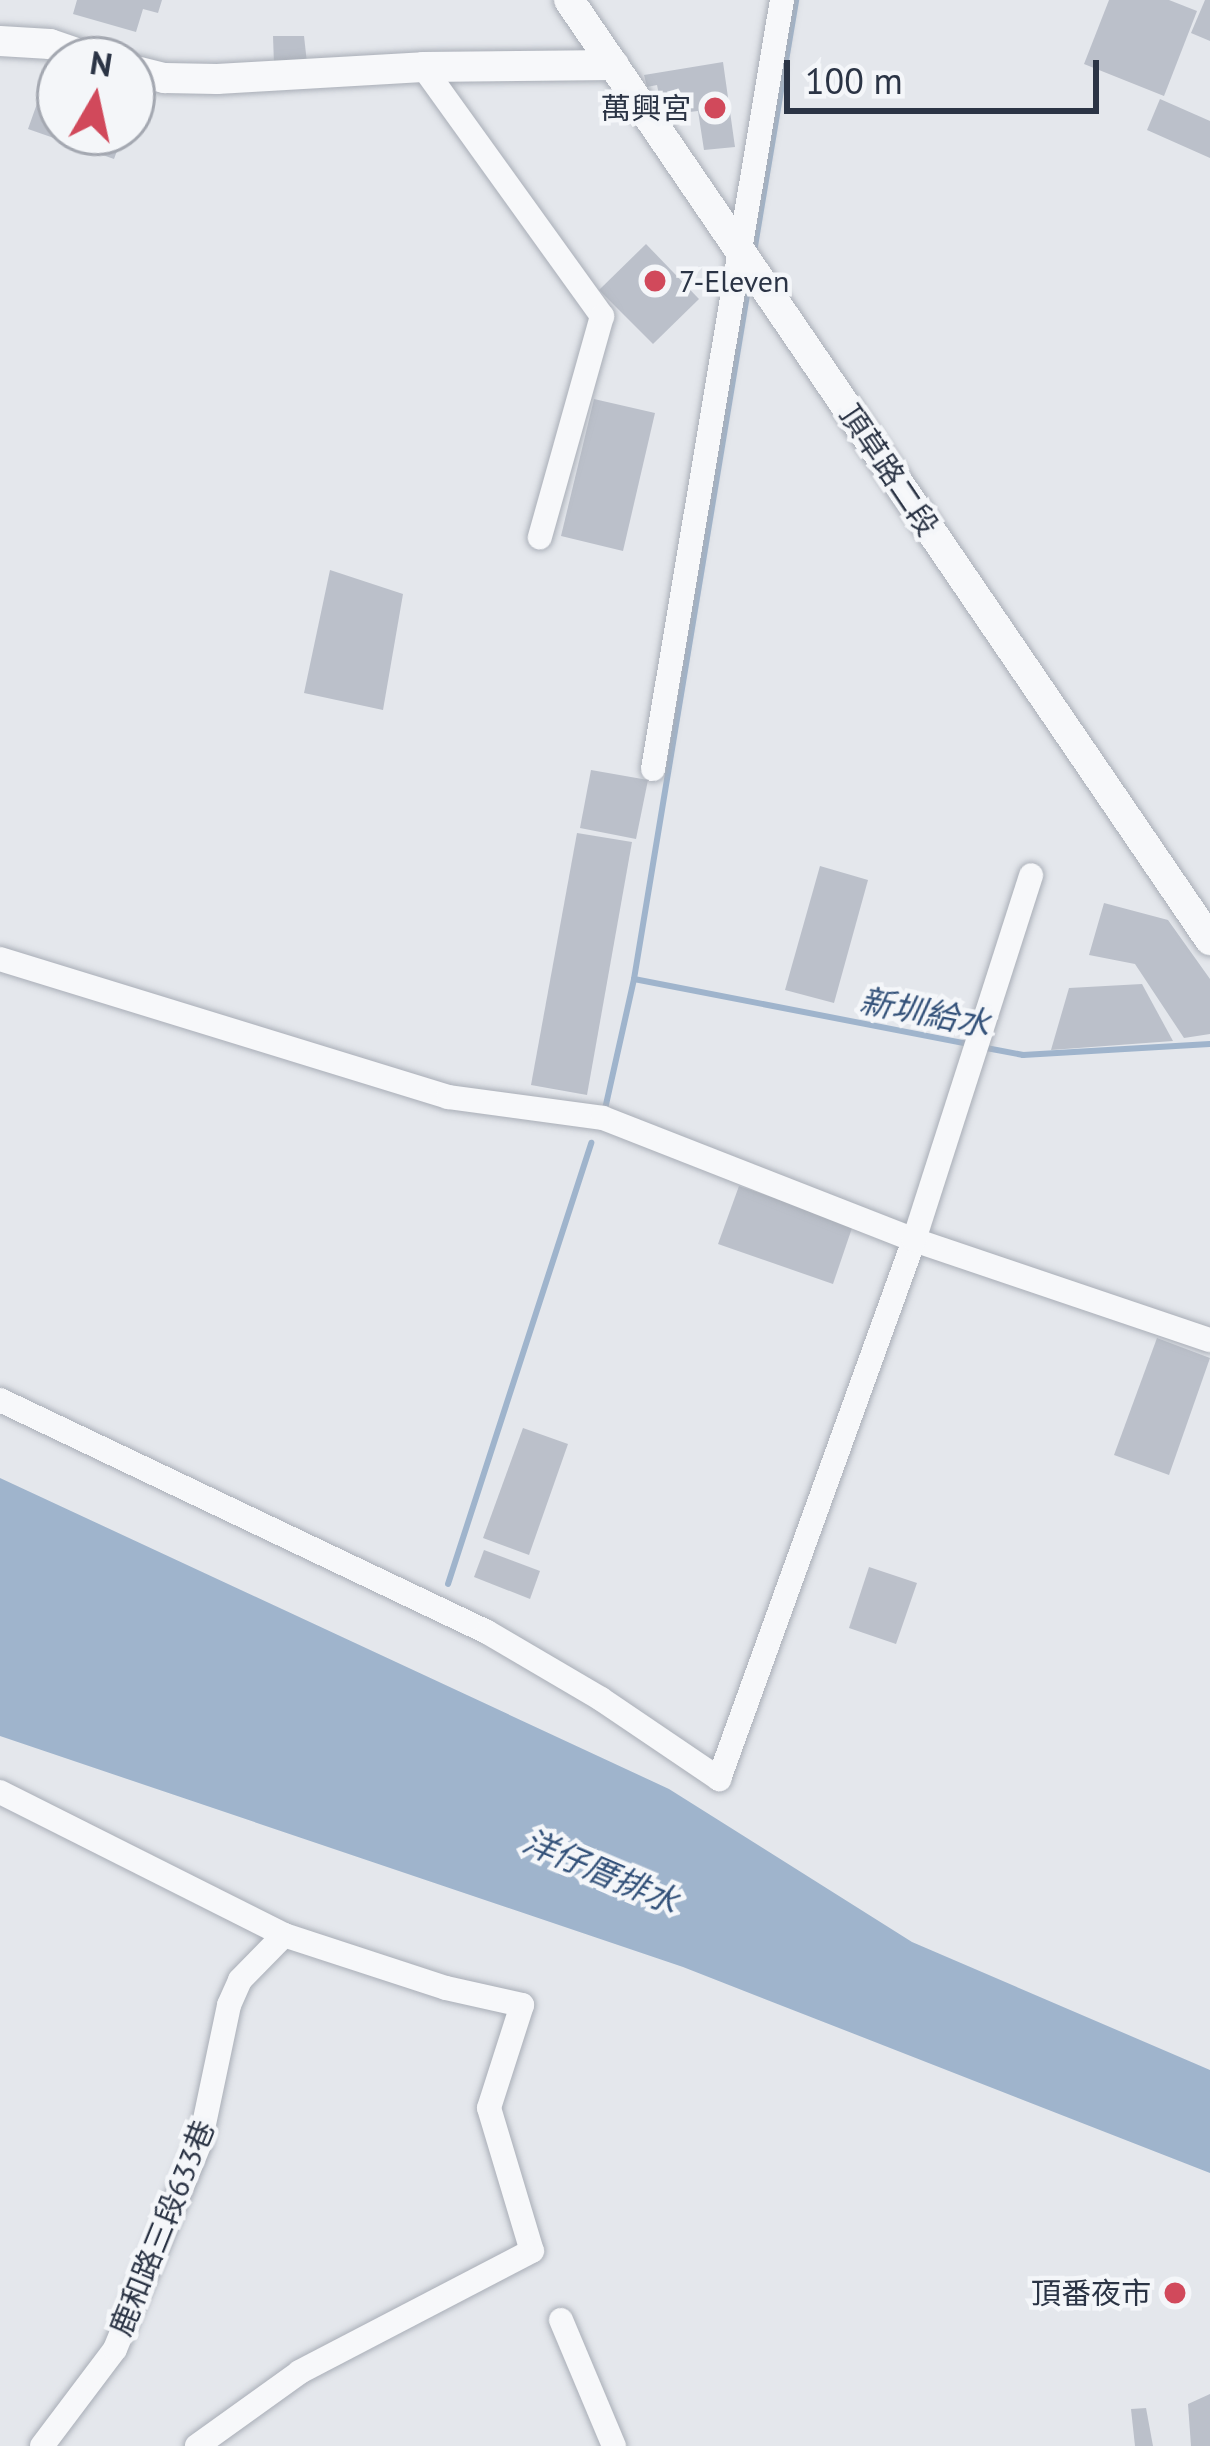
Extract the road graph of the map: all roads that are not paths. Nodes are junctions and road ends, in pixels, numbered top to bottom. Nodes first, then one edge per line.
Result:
1 (569, 0) edge
2 (782, 0) edge
3 (0, 41) edge
4 (36, 43) edge
5 (614, 65) junction
6 (423, 67) junction
7 (156, 76) edge
8 (740, 250) junction
9 (540, 537) dead end
10 (652, 769) dead end
11 (1030, 875) dead end
12 (1210, 940) edge
13 (0, 959) edge
14 (914, 1240) junction
15 (1210, 1340) edge
16 (0, 1400) edge
17 (0, 1792) edge
18 (284, 1935) junction
19 (561, 2320) dead end
20 (208, 2443) edge
21 (42, 2446) edge
22 (614, 2446) edge

1 - 5 street, 頂草路二段
2 - 8 street
3 - 4 street
5 - 6 street
5 - 8 street, 頂草路二段
6 - 7 street
6 - 9 street
8 - 10 street
8 - 12 street, 頂草路二段
11 - 14 street
13 - 14 street
14 - 15 street
14 - 16 street
17 - 18 street
18 - 20 street
18 - 21 street, 鹿和路三段633巷
19 - 22 street

